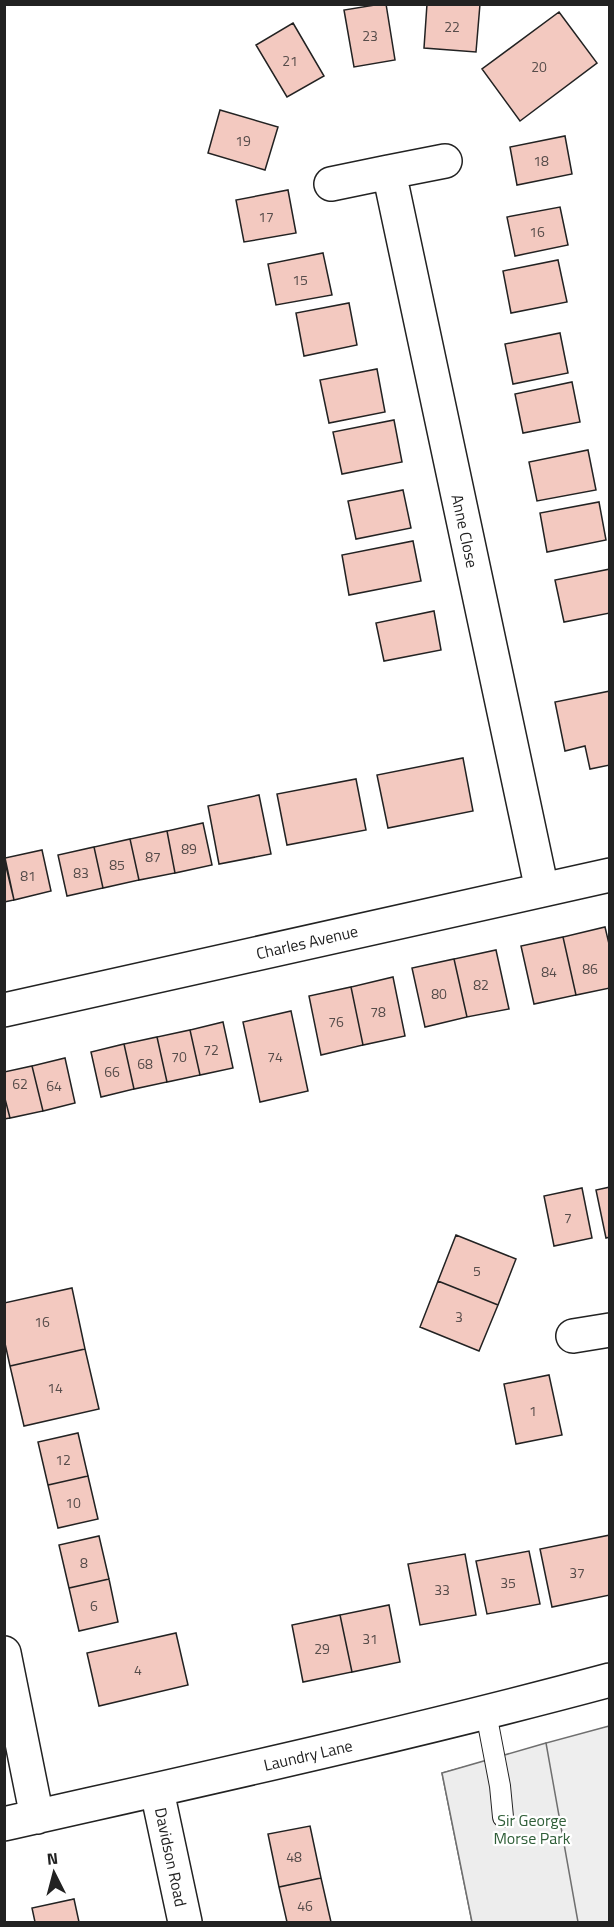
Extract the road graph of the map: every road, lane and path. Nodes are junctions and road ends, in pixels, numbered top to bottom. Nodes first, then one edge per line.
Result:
1 (446, 161) dead end
2 (389, 172) junction
3 (331, 184) dead end
4 (609, 875) edge
5 (542, 890) junction
6 (4, 1010) edge
7 (609, 1330) edge
8 (573, 1336) dead end
9 (4, 1653) edge
10 (609, 1680) edge
11 (486, 1713) junction
12 (156, 1791) junction
13 (37, 1817) junction
14 (503, 1817) dead end
15 (4, 1824) edge
16 (185, 1923) edge

1 - 2 street
2 - 3 street
2 - 5 street, Anne Close
4 - 5 street, Charles Avenue
5 - 6 street, Charles Avenue
7 - 8 street
9 - 13 street
10 - 11 street, Laundry Lane
11 - 12 street, Laundry Lane
11 - 14 lane
12 - 13 street, Laundry Lane
12 - 16 street, Davidson Road
13 - 15 street, Laundry Lane

